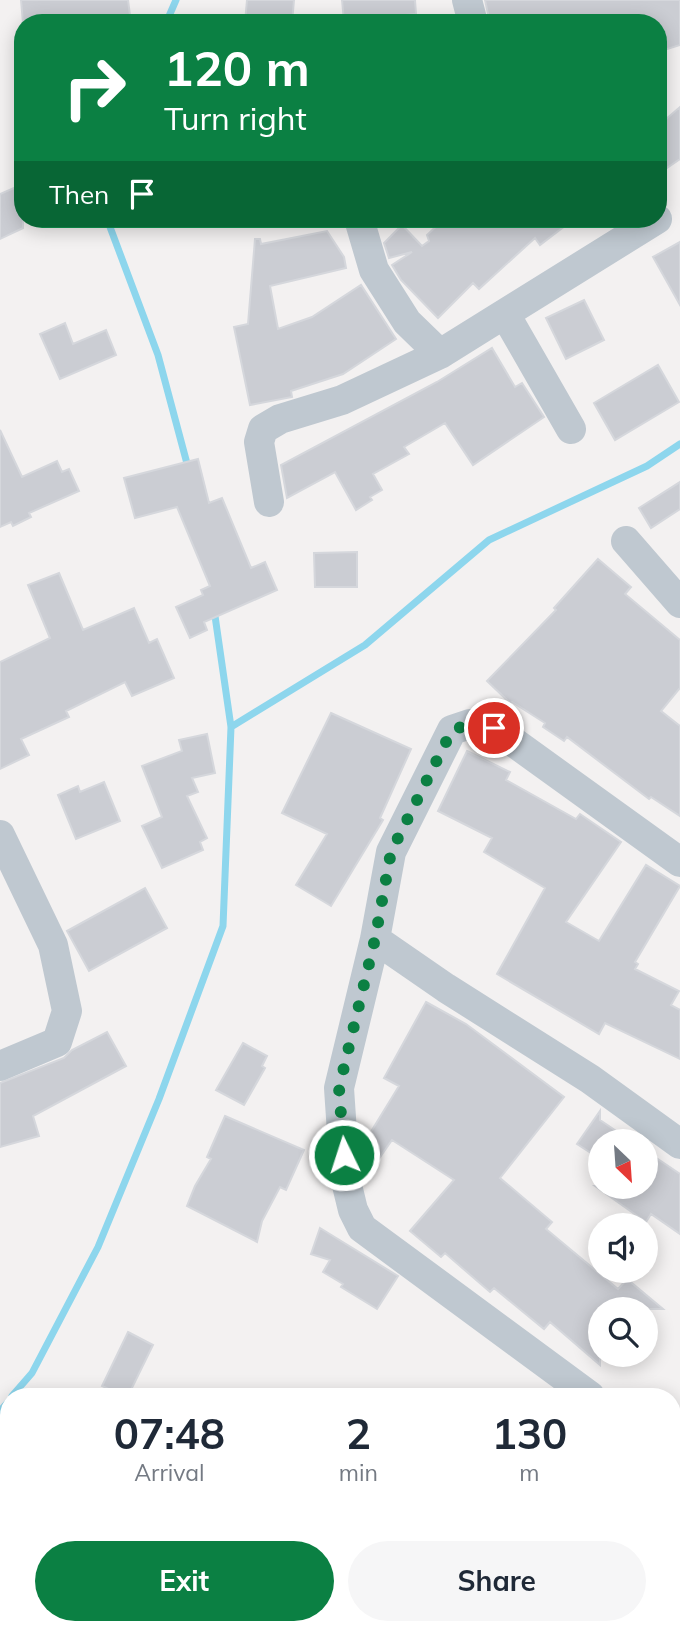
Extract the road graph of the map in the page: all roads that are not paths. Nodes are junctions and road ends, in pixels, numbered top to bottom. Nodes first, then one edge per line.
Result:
1 (362, 228) edge
2 (641, 228) edge
3 (505, 314) junction
4 (440, 354) junction
5 (571, 429) dead end
6 (269, 502) dead end
7 (626, 541) dead end
8 (680, 603) edge
9 (0, 835) edge
10 (680, 862) edge
11 (375, 939) junction
12 (0, 1066) edge
13 (680, 1144) edge
14 (579, 1388) edge

1 - 4 street
2 - 3 street
3 - 4 street
3 - 5 street
4 - 6 street
7 - 8 street
9 - 12 street
10 - 11 street
11 - 13 street
11 - 14 street

